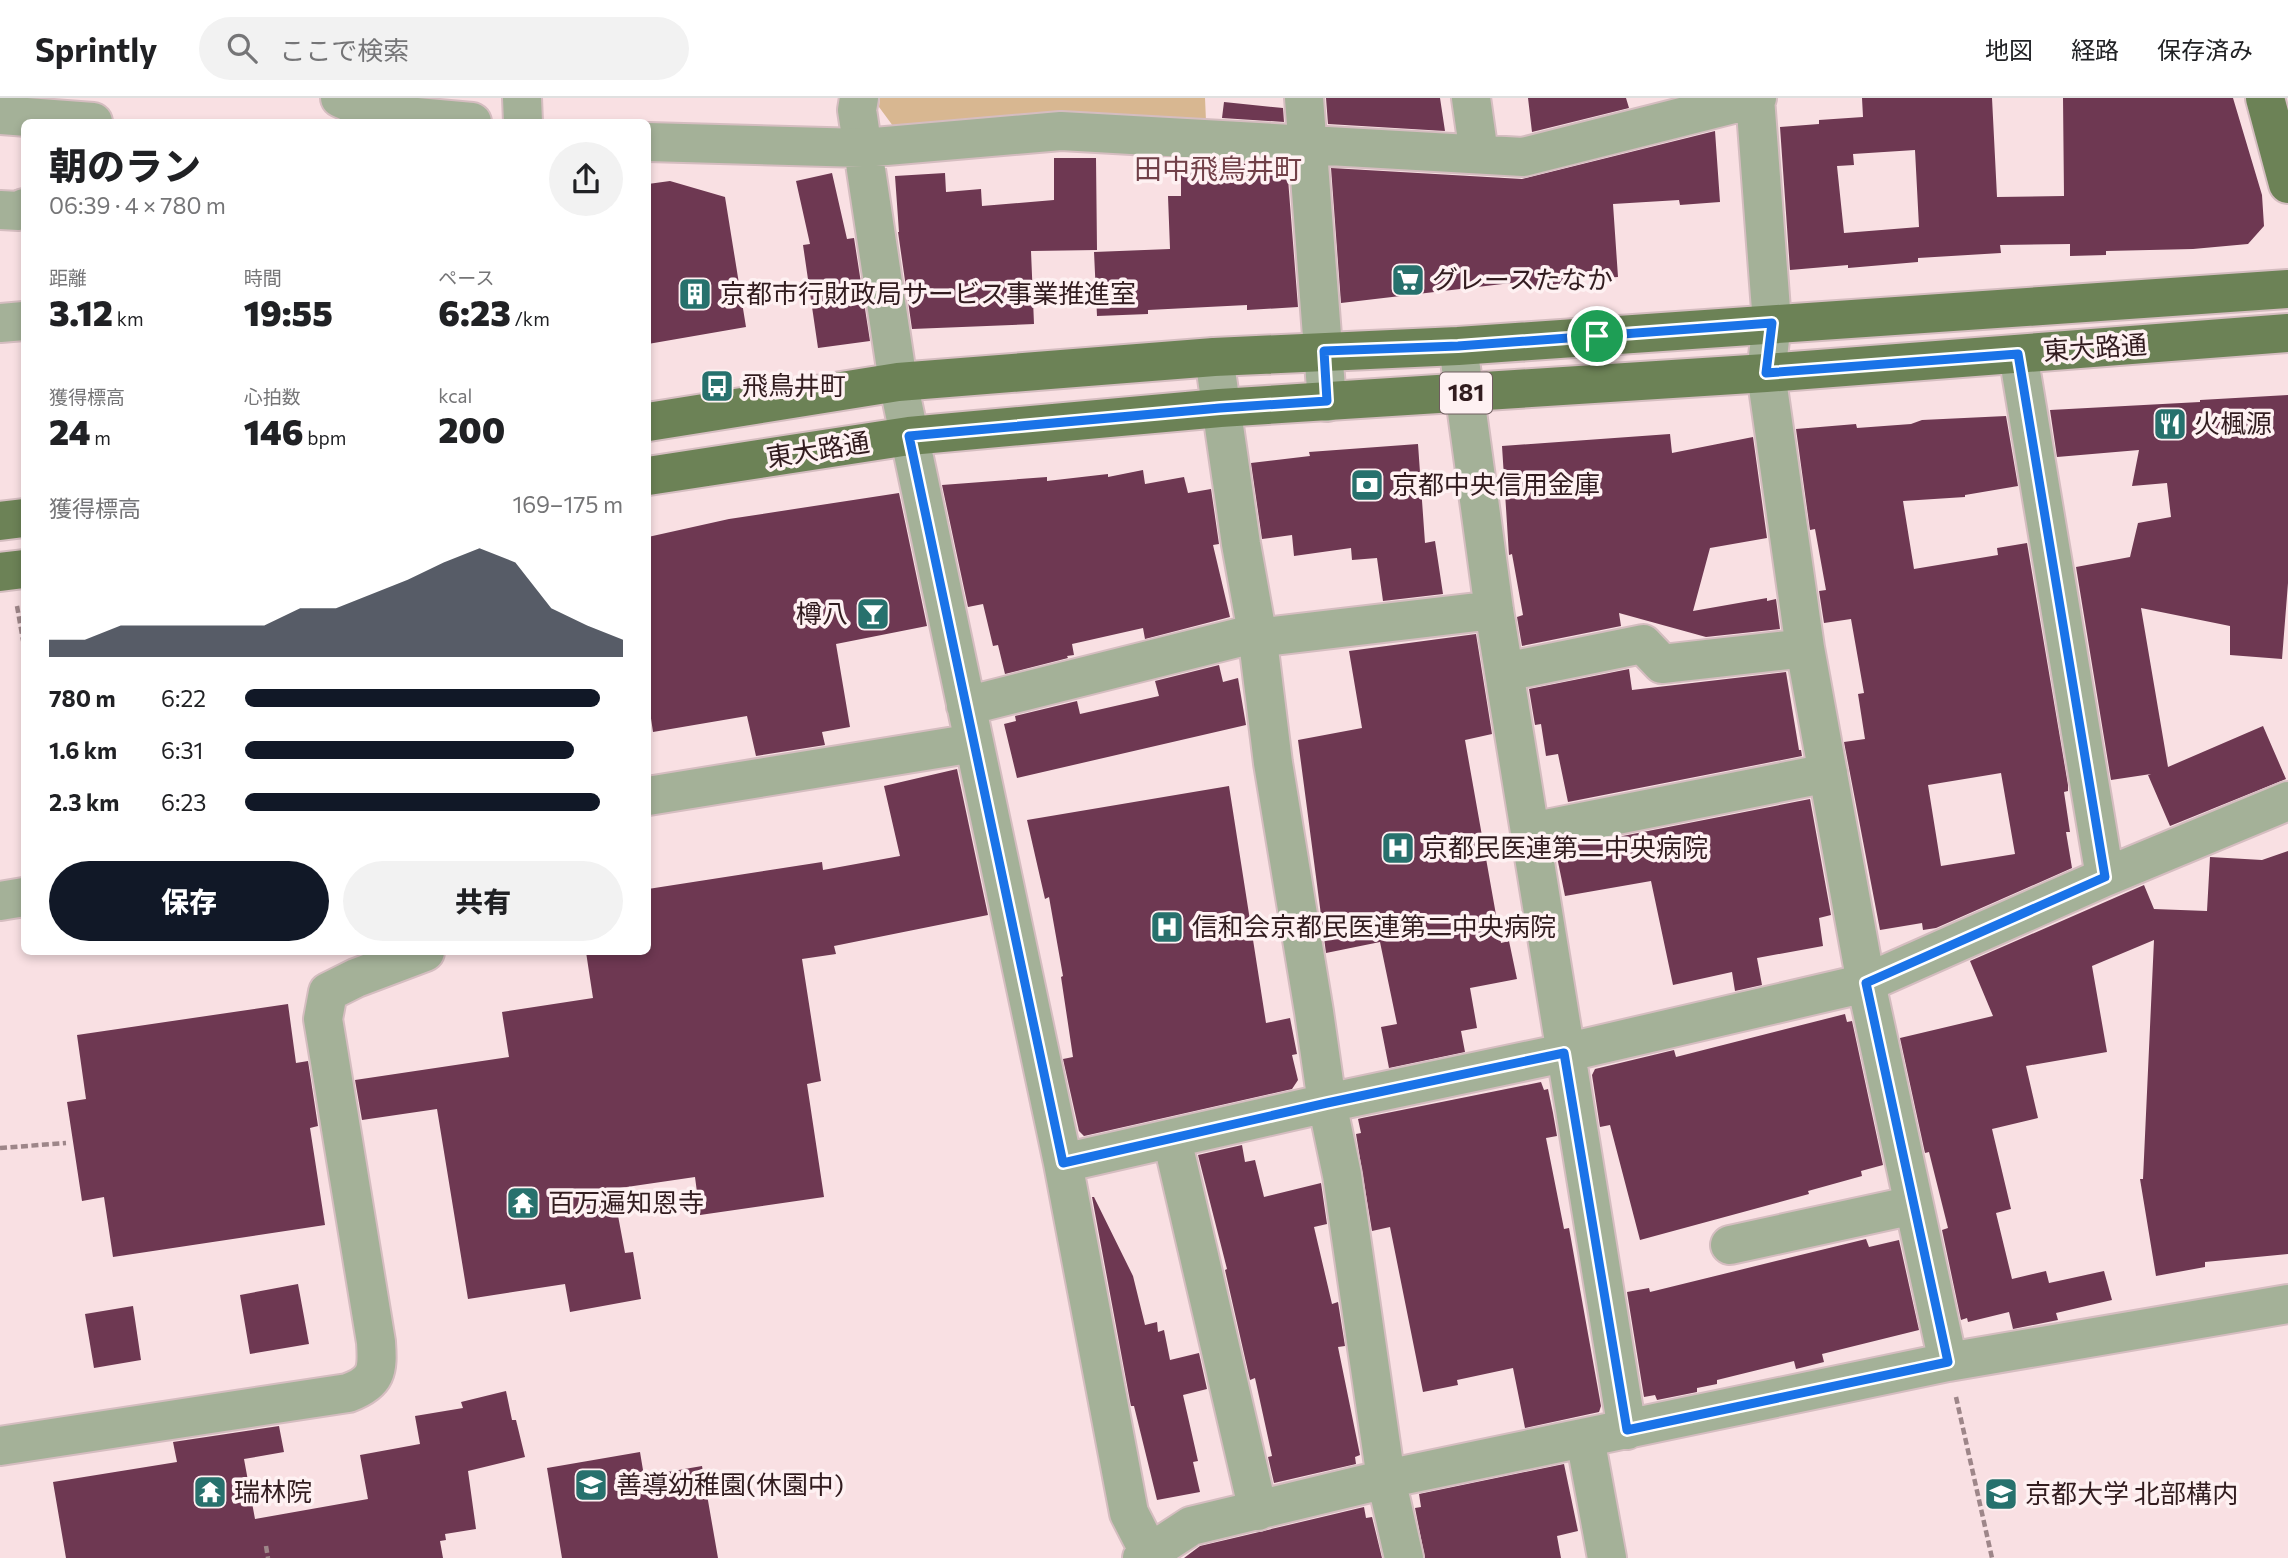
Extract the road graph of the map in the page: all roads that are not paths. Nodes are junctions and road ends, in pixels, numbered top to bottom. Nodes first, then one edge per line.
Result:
1 (116, 98) edge
2 (340, 98) edge
3 (522, 98) edge
4 (859, 98) edge
5 (1304, 98) edge
6 (1471, 98) edge
7 (1756, 98) edge
8 (2265, 98) edge
9 (0, 115) edge
10 (53, 119) edge
11 (105, 119) edge
12 (439, 119) edge
13 (523, 119) edge
14 (651, 142) edge
15 (1306, 145) junction
16 (863, 148) junction
17 (1479, 155) junction
18 (2288, 184) edge
19 (0, 210) edge
20 (21, 210) edge
21 (2288, 289) edge
22 (21, 321) edge
23 (0, 323) edge
24 (1772, 323) junction
25 (2288, 333) edge
26 (1458, 346) junction
27 (1324, 351) junction
28 (2018, 354) junction
29 (1214, 357) junction
30 (1766, 373) junction
31 (898, 382) junction
32 (1463, 394) junction
33 (1327, 401) junction
34 (1220, 408) junction
35 (651, 422) edge
36 (909, 436) junction
37 (651, 476) edge
38 (21, 519) edge
39 (0, 521) edge
40 (21, 569) edge
41 (0, 572) edge
42 (1494, 610) junction
43 (1257, 636) junction
44 (1805, 648) junction
45 (1505, 672) junction
46 (966, 706) junction
47 (974, 743) junction
48 (1828, 773) junction
49 (651, 796) edge
50 (2288, 802) edge
51 (1531, 832) junction
52 (2105, 877) junction
53 (21, 898) edge
54 (0, 901) edge
55 (417, 955) edge
56 (1866, 983) junction
57 (1564, 1053) junction
58 (1327, 1103) junction
59 (1172, 1139) junction
60 (1063, 1163) junction
61 (1914, 1205) junction
62 (1730, 1245) dead end
63 (2288, 1304) edge
64 (1948, 1362) junction
65 (1627, 1430) junction
66 (1585, 1438) junction
67 (0, 1446) edge
68 (1386, 1479) junction
69 (1258, 1511) junction
70 (1148, 1556) edge
71 (1404, 1558) edge
72 (1607, 1558) edge

1 - 11 street
2 - 12 street
3 - 13 street
4 - 16 street
5 - 15 street
6 - 17 street
7 - 17 street
7 - 24 street
8 - 18 main road
9 - 10 street
14 - 16 street
15 - 16 street
15 - 17 street
15 - 27 street
16 - 31 street
19 - 20 street
21 - 24 main road, 東大路通 / 181
22 - 23 street
24 - 26 main road, 東大路通 / 181
24 - 30 street
25 - 28 main road, 東大路通 / 181
26 - 27 main road, 東大路通 / 181
26 - 32 street
27 - 29 main road, 東大路通 / 181
27 - 33 street
28 - 30 main road, 東大路通 / 181
28 - 52 street
29 - 31 main road, 東大路通 / 181
29 - 34 street
30 - 32 main road, 東大路通 / 181
30 - 44 street
31 - 35 main road, 東大路通 / 181
31 - 36 street
32 - 33 main road, 東大路通 / 181
32 - 42 street
33 - 34 main road, 東大路通 / 181
34 - 36 main road, 東大路通 / 181
34 - 43 street
36 - 37 main road, 東大路通 / 181
36 - 46 street
38 - 39 main road
40 - 41 main road
42 - 43 street
42 - 45 street
43 - 46 street
43 - 58 street
44 - 45 street
44 - 48 street
45 - 51 street
46 - 47 street
47 - 49 street
47 - 60 street
48 - 51 street
48 - 56 street
50 - 52 street
51 - 57 street
52 - 56 street
53 - 54 street
55 - 67 street
56 - 57 street
56 - 61 street
57 - 58 street
57 - 65 street
58 - 59 street
58 - 68 street
59 - 60 street
59 - 69 street
60 - 70 street
61 - 62 street
61 - 64 street
63 - 64 street
64 - 65 street
65 - 66 street
66 - 68 street
66 - 72 street
68 - 69 street
68 - 71 street
69 - 70 street

